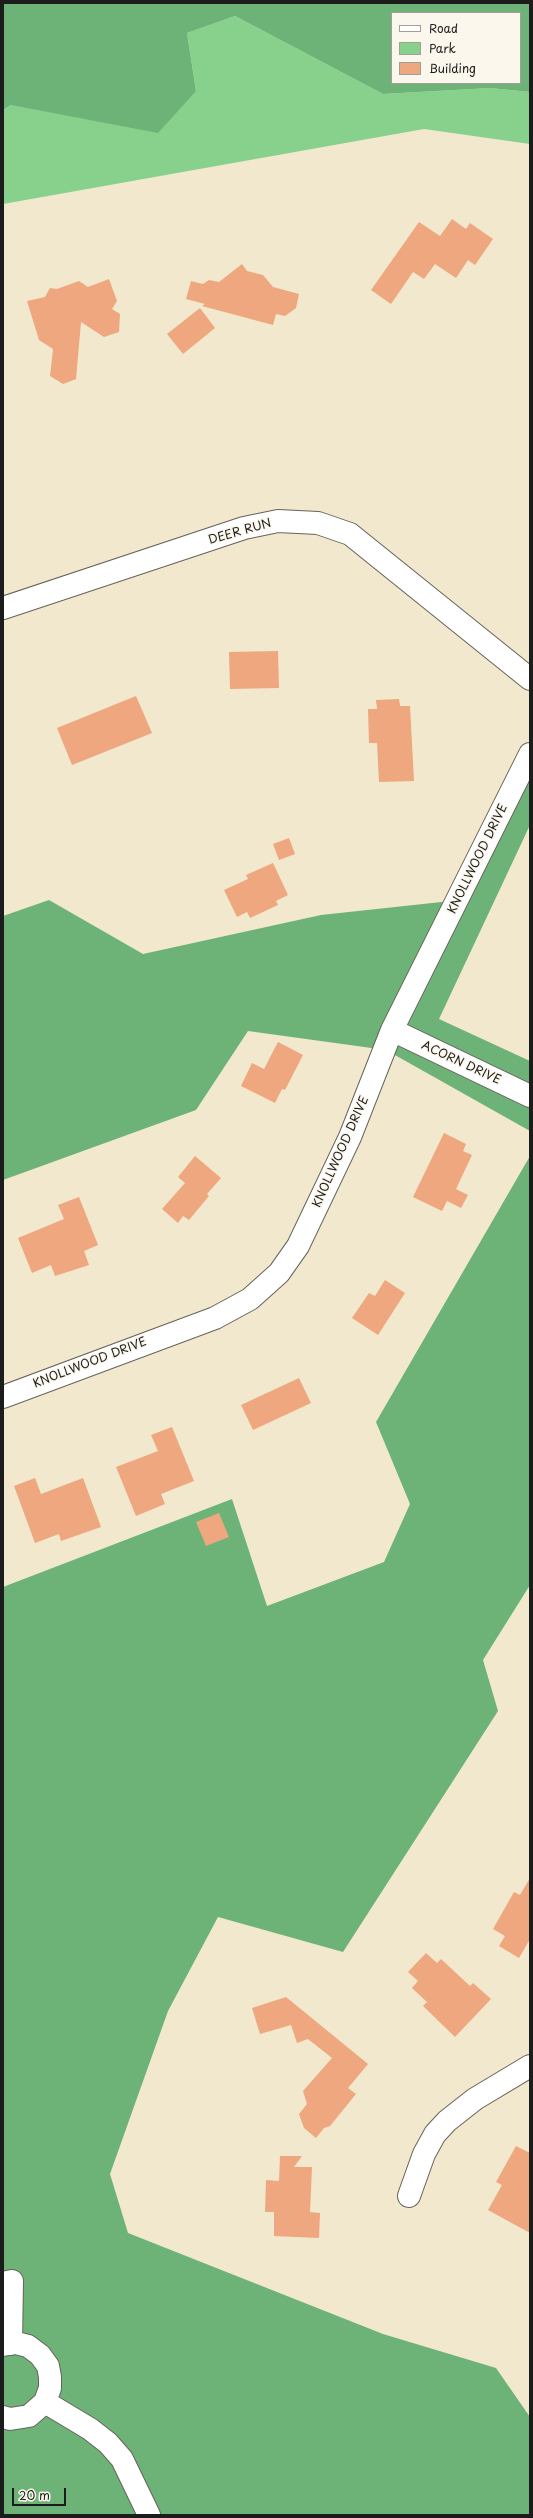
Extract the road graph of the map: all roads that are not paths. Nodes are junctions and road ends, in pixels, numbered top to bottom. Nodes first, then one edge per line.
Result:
1 (3, 608) edge
2 (530, 679) edge
3 (530, 754) edge
4 (392, 1030) junction
5 (530, 1096) edge
6 (3, 1397) edge
7 (530, 2066) edge
8 (409, 2196) dead end
9 (7, 2282) edge
10 (7, 2345) edge
11 (45, 2402) junction
12 (3, 2417) edge
13 (149, 2515) edge

1 - 2 street, DEER RUN
3 - 4 street, KNOLLWOOD DRIVE
4 - 5 street, ACORN DRIVE
4 - 6 street, KNOLLWOOD DRIVE
7 - 8 street
9 - 10 street
10 - 11 street
11 - 12 street
11 - 13 street

